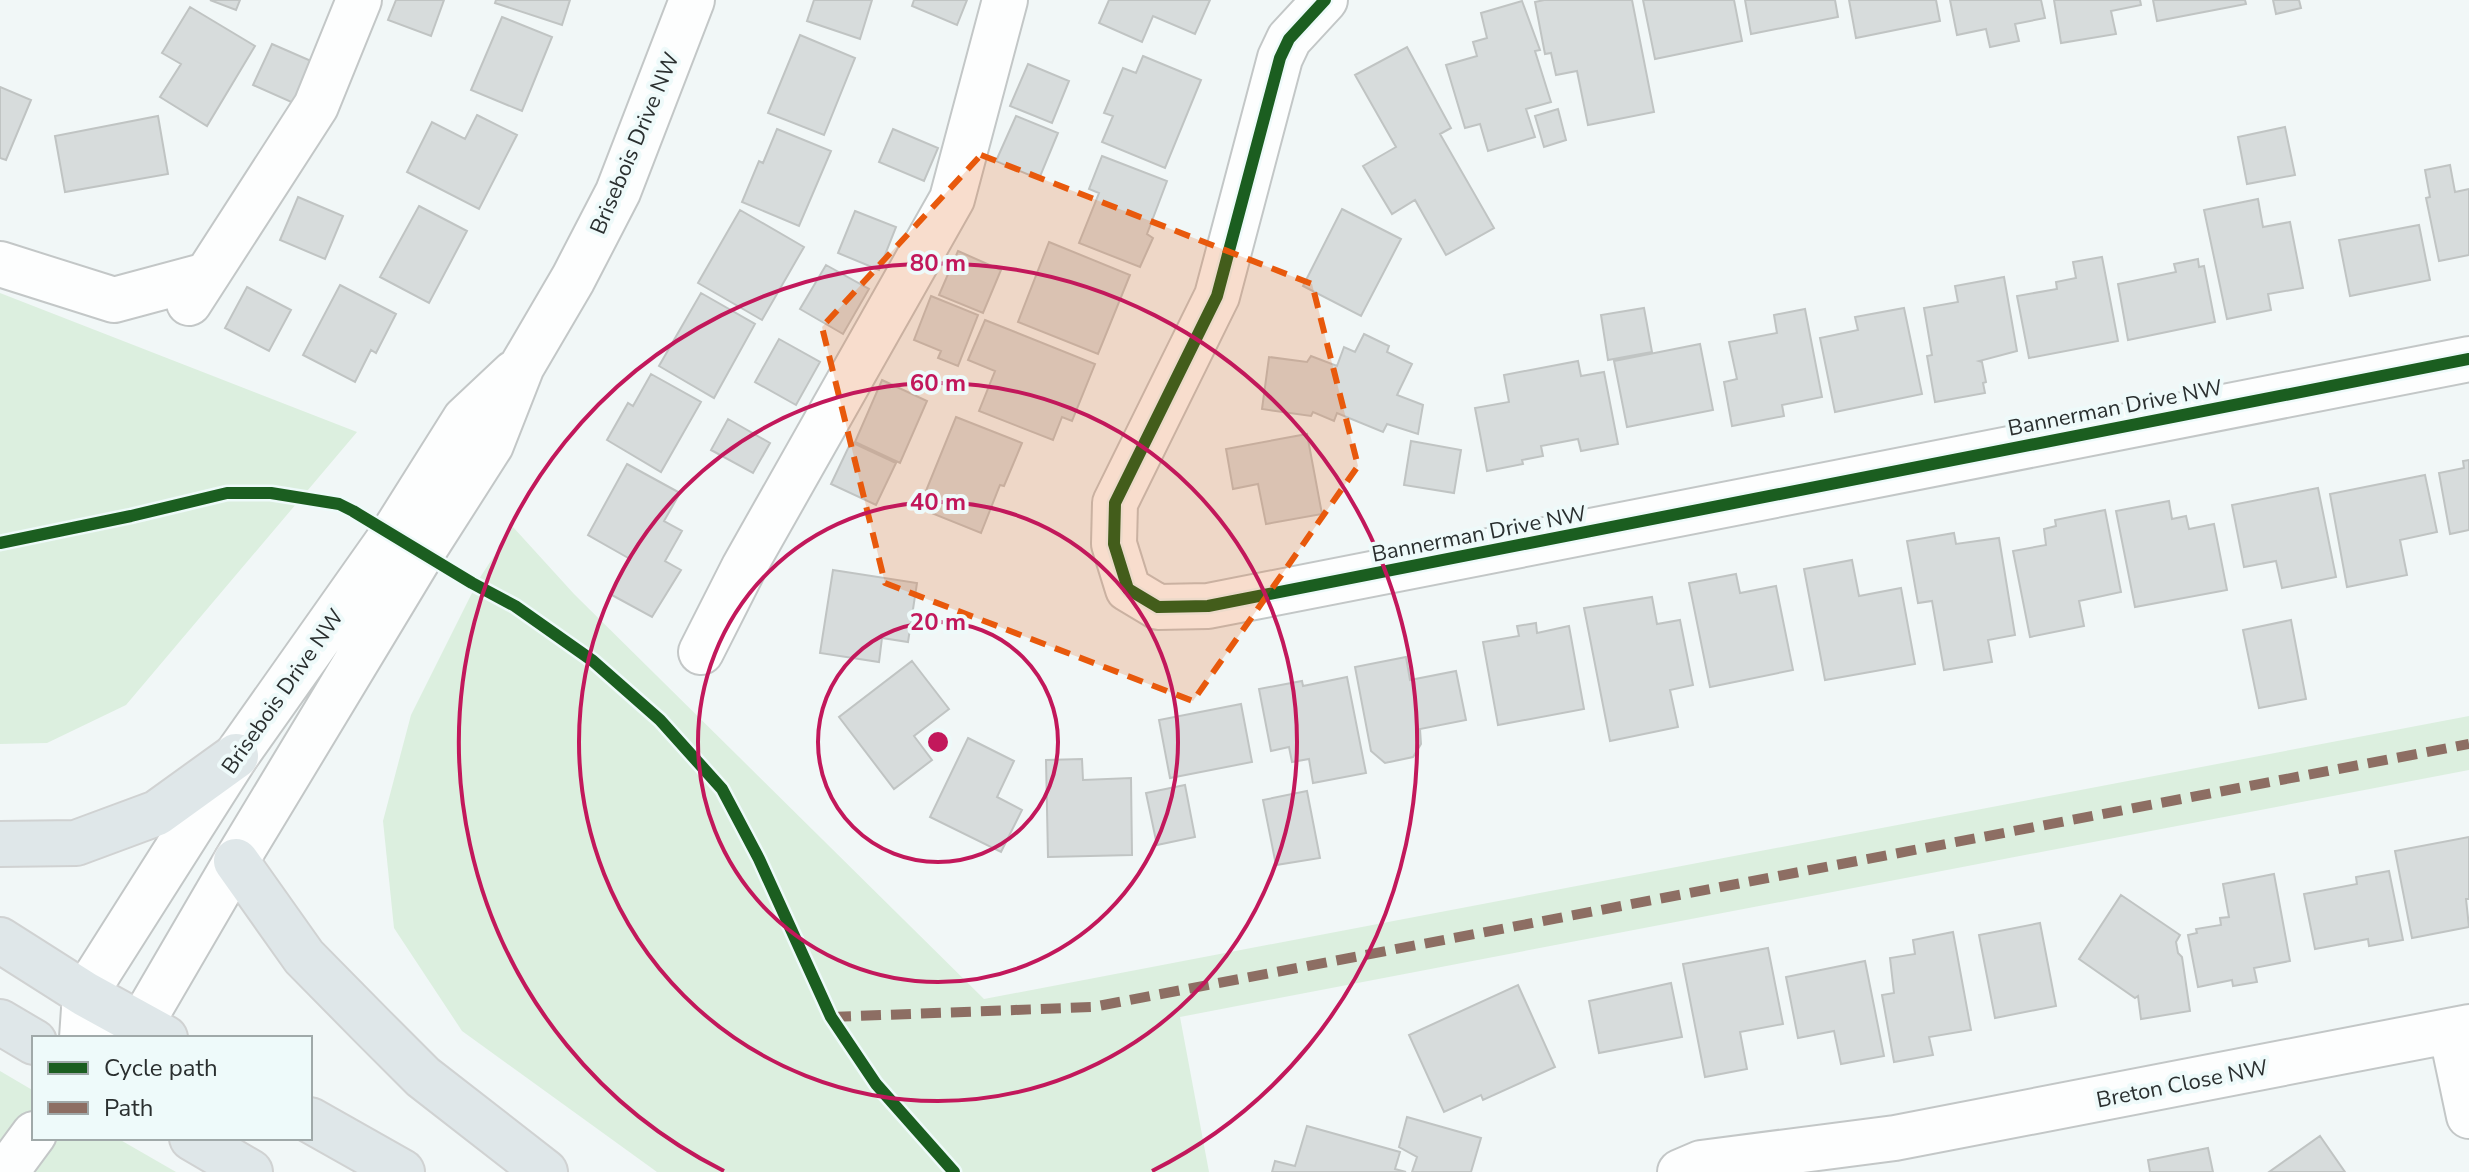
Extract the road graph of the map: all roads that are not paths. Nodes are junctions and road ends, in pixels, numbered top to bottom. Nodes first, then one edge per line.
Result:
1 (359, 0) edge
2 (692, 0) edge
3 (1005, 0) edge
4 (1325, 0) edge
5 (0, 264) edge
6 (2469, 359) edge
7 (522, 366) junction
8 (701, 652) dead end
9 (236, 756) junction
10 (0, 844) edge
11 (236, 861) junction
12 (0, 940) edge
13 (85, 994) junction
14 (0, 1022) edge
15 (2460, 1029) edge
16 (143, 1033) edge
17 (82, 1036) edge
18 (32, 1041) edge
19 (2469, 1116) edge
20 (312, 1121) edge
21 (32, 1137) edge
22 (195, 1140) edge
23 (1893, 1155) edge
24 (6, 1172) edge
25 (250, 1172) edge
26 (402, 1172) edge
27 (545, 1172) edge
28 (1680, 1172) edge

1 - 5 street
2 - 7 street, Brisebois Drive NW
3 - 8 street
4 - 6 street, Bannerman Drive NW
7 - 9 street, Brisebois Drive NW
7 - 11 street, Brisebois Drive NW
9 - 10 main road
9 - 13 street, Brisebois Drive NW
11 - 16 street, Brisebois Drive NW
11 - 27 main road
12 - 13 main road
13 - 16 main road
13 - 17 street, Brisebois Drive NW
14 - 18 main road
15 - 19 street
15 - 23 street, Breton Close NW
20 - 26 main road
21 - 24 street
22 - 25 main road
23 - 28 street, Breton Close NW

